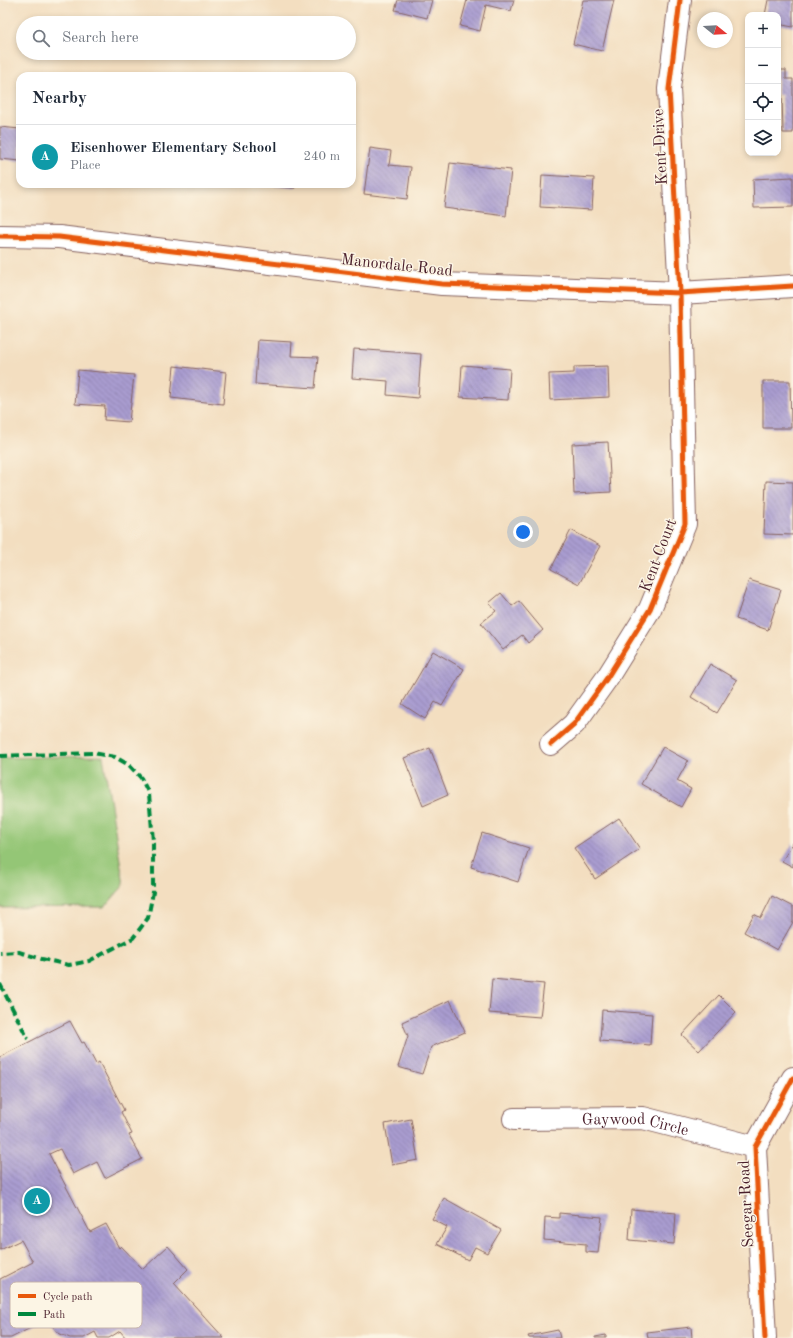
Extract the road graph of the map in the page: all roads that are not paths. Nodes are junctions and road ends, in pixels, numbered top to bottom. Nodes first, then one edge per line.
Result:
1 (680, 0) edge
2 (0, 236) edge
3 (793, 286) edge
4 (680, 294) junction
5 (551, 744) dead end
6 (793, 1078) edge
7 (514, 1119) dead end
8 (755, 1147) junction
9 (765, 1338) edge

1 - 4 street, Kent Drive
2 - 4 street, Manordale Road
3 - 4 street, Manordale Road
4 - 5 street, Kent Court
6 - 8 street, Seegar Road
7 - 8 street, Gaywood Circle
8 - 9 street, Seegar Road

